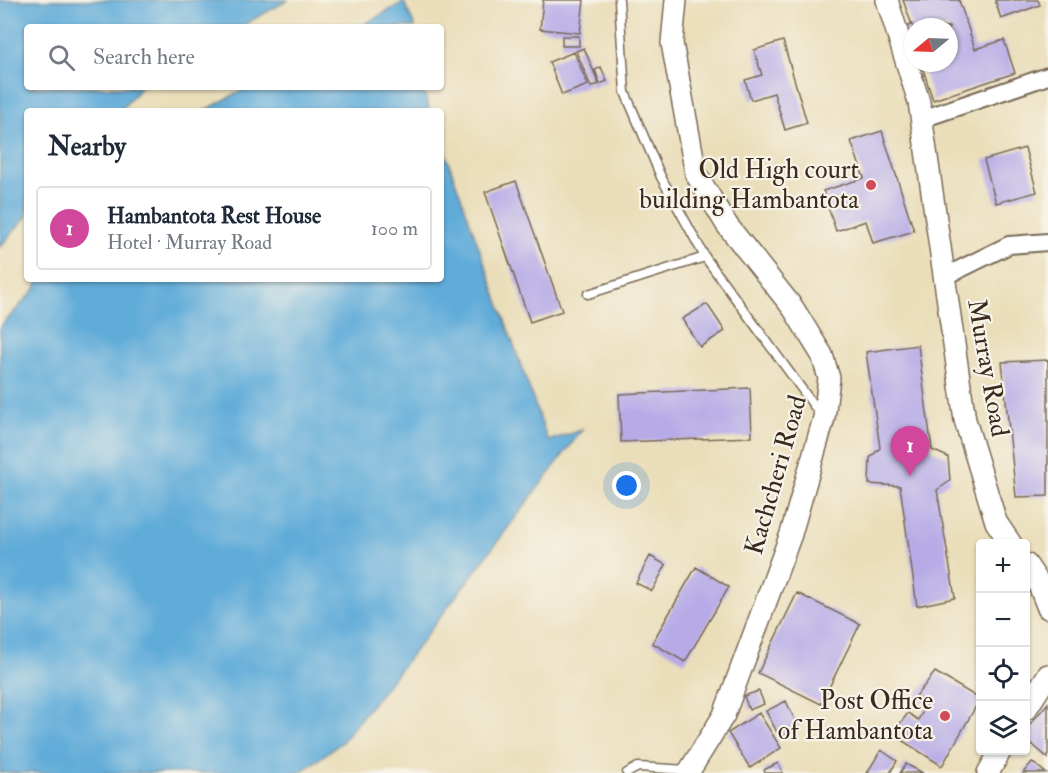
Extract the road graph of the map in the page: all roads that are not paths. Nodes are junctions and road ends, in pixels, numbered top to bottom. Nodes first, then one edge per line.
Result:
1 (619, 0) edge
2 (676, 0) edge
3 (887, 0) edge
4 (1048, 76) edge
5 (922, 119) junction
6 (1048, 242) edge
7 (705, 257) junction
8 (945, 276) junction
9 (588, 294) dead end
10 (824, 418) junction
11 (1008, 539) edge
12 (1030, 570) edge
13 (1048, 608) edge
14 (1048, 675) edge
15 (1030, 703) edge
16 (998, 755) edge
17 (692, 772) edge
18 (627, 773) edge
19 (988, 773) edge

1 - 7 lane
2 - 10 street, Kachcheri Road
3 - 5 street
4 - 5 street
5 - 8 street, Murray Road
6 - 8 street
7 - 9 lane
7 - 10 lane
8 - 11 street, Murray Road
10 - 17 street, Kachcheri Road
12 - 13 street
14 - 15 street
16 - 19 street
17 - 18 lane

